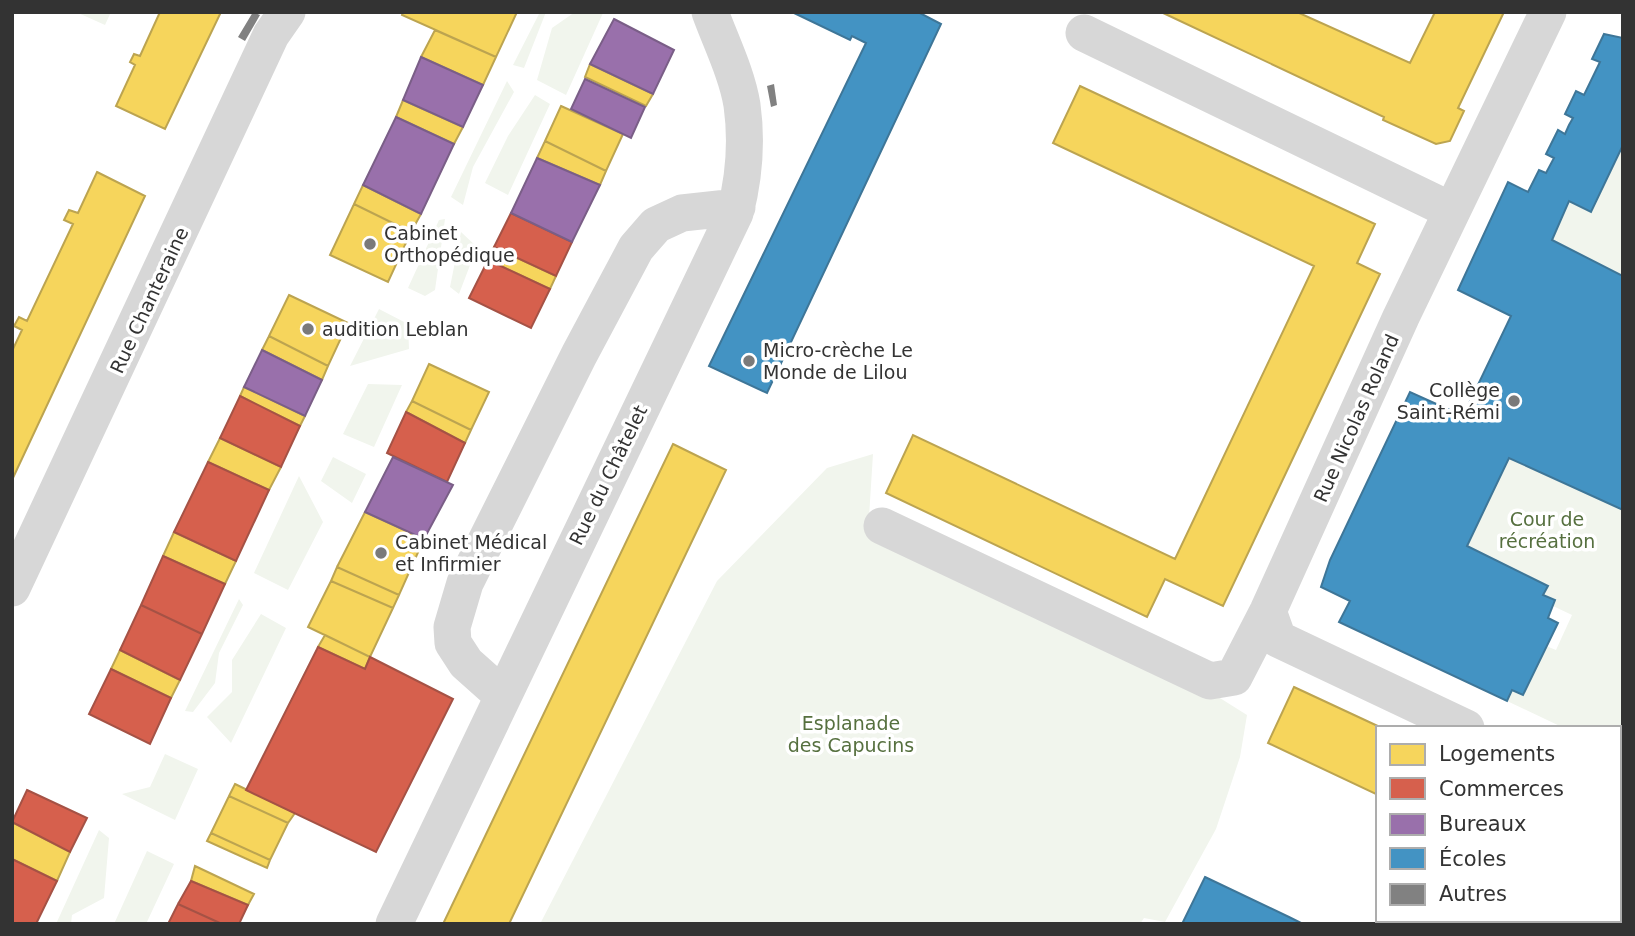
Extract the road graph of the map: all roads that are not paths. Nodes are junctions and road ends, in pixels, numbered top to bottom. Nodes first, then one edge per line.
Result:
1 (287, 12) edge
2 (710, 12) edge
3 (1548, 12) edge
4 (1084, 33) dead end
5 (737, 206) junction
6 (1452, 211) junction
7 (882, 526) dead end
8 (12, 588) edge
9 (1268, 611) junction
10 (503, 696) junction
11 (1462, 726) edge
12 (394, 924) edge

1 - 8 street, Rue Chanteraine
2 - 5 street, Rue du Châtelet
3 - 6 street, Rue Nicolas Roland
4 - 6 street
5 - 10 street, Rue du Châtelet
5 - 10 street
6 - 9 street, Rue Nicolas Roland
7 - 9 street, Rue Nicolas Roland
9 - 11 street
10 - 12 street, Rue du Châtelet

